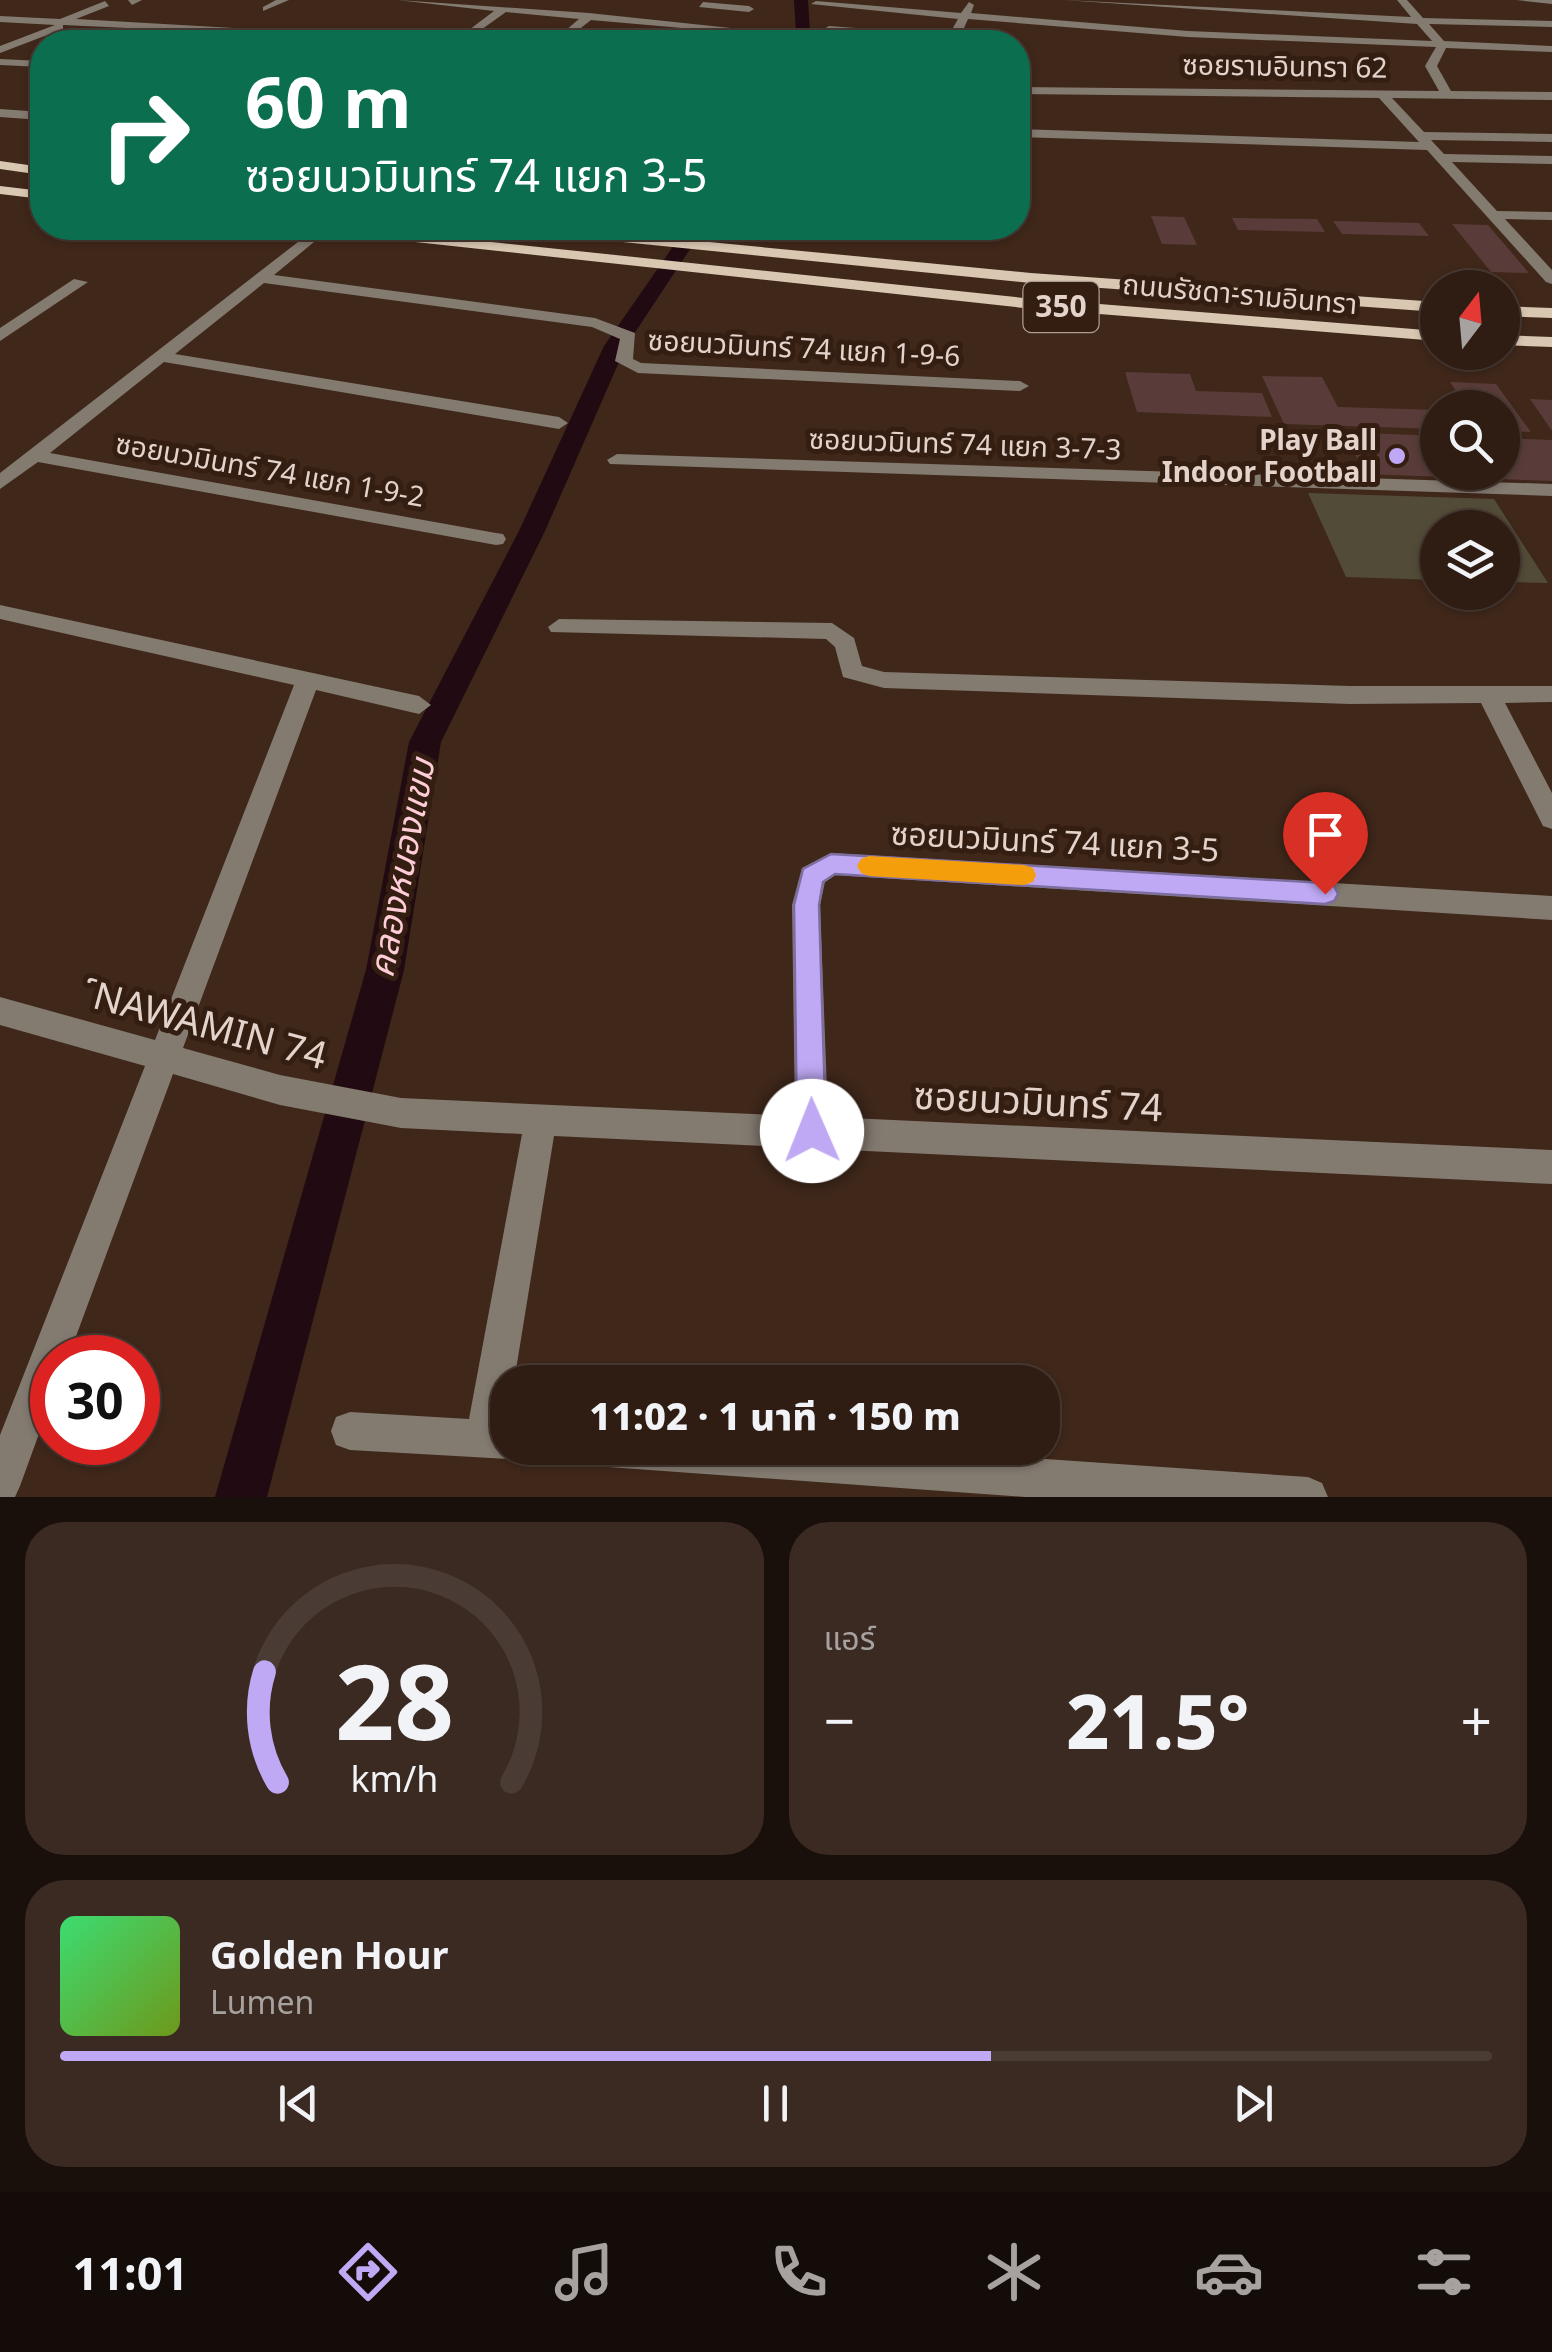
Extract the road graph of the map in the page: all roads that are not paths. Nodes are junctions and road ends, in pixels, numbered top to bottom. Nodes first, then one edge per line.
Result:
1 (211, 0) edge
2 (284, 0) edge
3 (402, 0) edge
4 (528, 0) edge
5 (970, 0) edge
6 (1068, 0) edge
7 (1402, 0) edge
8 (1520, 0) edge
9 (1552, 0) edge
10 (435, 1) edge
11 (105, 4) dead end
12 (705, 4) edge
13 (816, 4) dead end
14 (1184, 4) edge
15 (199, 6) dead end
16 (267, 9) dead end
17 (509, 9) junction
18 (750, 9) dead end
19 (598, 13) junction
20 (318, 16) dead end
21 (967, 16) junction
22 (0, 19) edge
23 (1421, 21) junction
24 (63, 24) junction
25 (682, 24) junction
26 (1552, 24) edge
27 (48, 30) edge
28 (200, 30) edge
29 (298, 30) edge
30 (477, 30) edge
31 (574, 30) edge
32 (674, 30) edge
33 (743, 30) edge
34 (959, 30) edge
35 (1188, 34) junction
36 (30, 38) edge
37 (1442, 46) junction
38 (1552, 48) edge
39 (0, 50) edge
40 (0, 62) edge
41 (30, 63) edge
42 (1030, 90) edge
43 (1380, 92) junction
44 (1447, 94) junction
45 (1552, 96) edge
46 (0, 113) edge
47 (30, 115) edge
48 (1030, 133) edge
49 (1552, 138) edge
50 (1428, 142) junction
51 (1327, 156) dead end
52 (1552, 160) edge
53 (0, 165) edge
54 (30, 169) edge
55 (0, 178) edge
56 (30, 181) edge
57 (0, 190) edge
58 (30, 194) edge
59 (0, 202) edge
60 (30, 203) edge
61 (1494, 215) junction
62 (1552, 216) edge
63 (310, 240) edge
64 (427, 240) edge
65 (646, 240) edge
66 (264, 278) junction
67 (1552, 279) edge
68 (80, 282) dead end
69 (1420, 306) edge
70 (1520, 311) edge
71 (1552, 313) edge
72 (1420, 335) edge
73 (0, 336) edge
74 (1520, 341) edge
75 (1552, 342) edge
76 (164, 357) junction
77 (1020, 386) dead end
78 (559, 423) dead end
79 (35, 456) junction
80 (617, 460) dead end
81 (0, 483) edge
82 (1552, 490) edge
83 (496, 539) dead end
84 (0, 612) edge
85 (559, 627) dead end
86 (308, 679) junction
87 (1488, 692) junction
88 (1552, 694) edge
89 (419, 705) dead end
90 (1552, 819) edge
91 (1552, 908) edge
92 (0, 1011) edge
93 (165, 1059) junction
94 (400, 1113) joint
95 (541, 1119) junction
96 (812, 1131) junction
97 (1552, 1167) edge
98 (507, 1365) edge
99 (350, 1431) dead end
100 (490, 1440) edge
101 (851, 1465) edge
102 (1, 1482) edge
103 (1308, 1497) edge

1 - 15 street
2 - 16 street
3 - 10 street
4 - 17 street
5 - 21 street
6 - 14 street
7 - 23 street
8 - 9 street
10 - 17 street
11 - 24 street
12 - 18 street
12 - 25 street
13 - 21 street
14 - 23 street
14 - 35 street
17 - 19 street
17 - 30 street
19 - 25 street
19 - 31 street
20 - 29 street
21 - 34 street
21 - 35 street
22 - 24 street
23 - 26 street
23 - 37 street
24 - 27 street
24 - 28 street
25 - 32 street
25 - 33 street
35 - 37 street
36 - 39 street
37 - 38 street
37 - 44 street
40 - 41 street
42 - 43 street, ซอยรามอินทรา 62
43 - 44 street, ซอยรามอินทรา 62
43 - 50 street
44 - 45 street, ซอยรามอินทรา 62
46 - 47 street
48 - 50 street
49 - 50 street
50 - 51 street
50 - 52 street
50 - 61 street
53 - 54 main road
55 - 56 main road
57 - 58 main road
59 - 60 main road
61 - 62 street
61 - 67 street
63 - 66 street
64 - 72 main road, ถนนรัชดา-รามอินทรา / 350
65 - 69 main road, ถนนรัชดา-รามอินทรา / 350
66 - 76 street
66 - 77 street, ซอยนวมินทร์ 74 แยก 1-9-6
68 - 73 street
70 - 71 main road
74 - 75 main road
76 - 78 street
76 - 79 street
79 - 81 street
79 - 83 street, ซอยนวมินทร์ 74 แยก 1-9-2
80 - 82 street, ซอยนวมินทร์ 74 แยก 3-7-3
84 - 86 street
85 - 87 street
86 - 89 street
86 - 93 street
87 - 88 street
87 - 90 street
91 - 96 street, ซอยนวมินทร์ 74 แยก 3-5
92 - 93 street, ์NAWAMIN 74
93 - 94 street, ์NAWAMIN 74
93 - 102 street
94 - 95 street, ซอยนวมินทร์ 74
95 - 96 street, ซอยนวมินทร์ 74
95 - 98 street
96 - 97 street, ซอยนวมินทร์ 74
99 - 100 street
101 - 103 street

